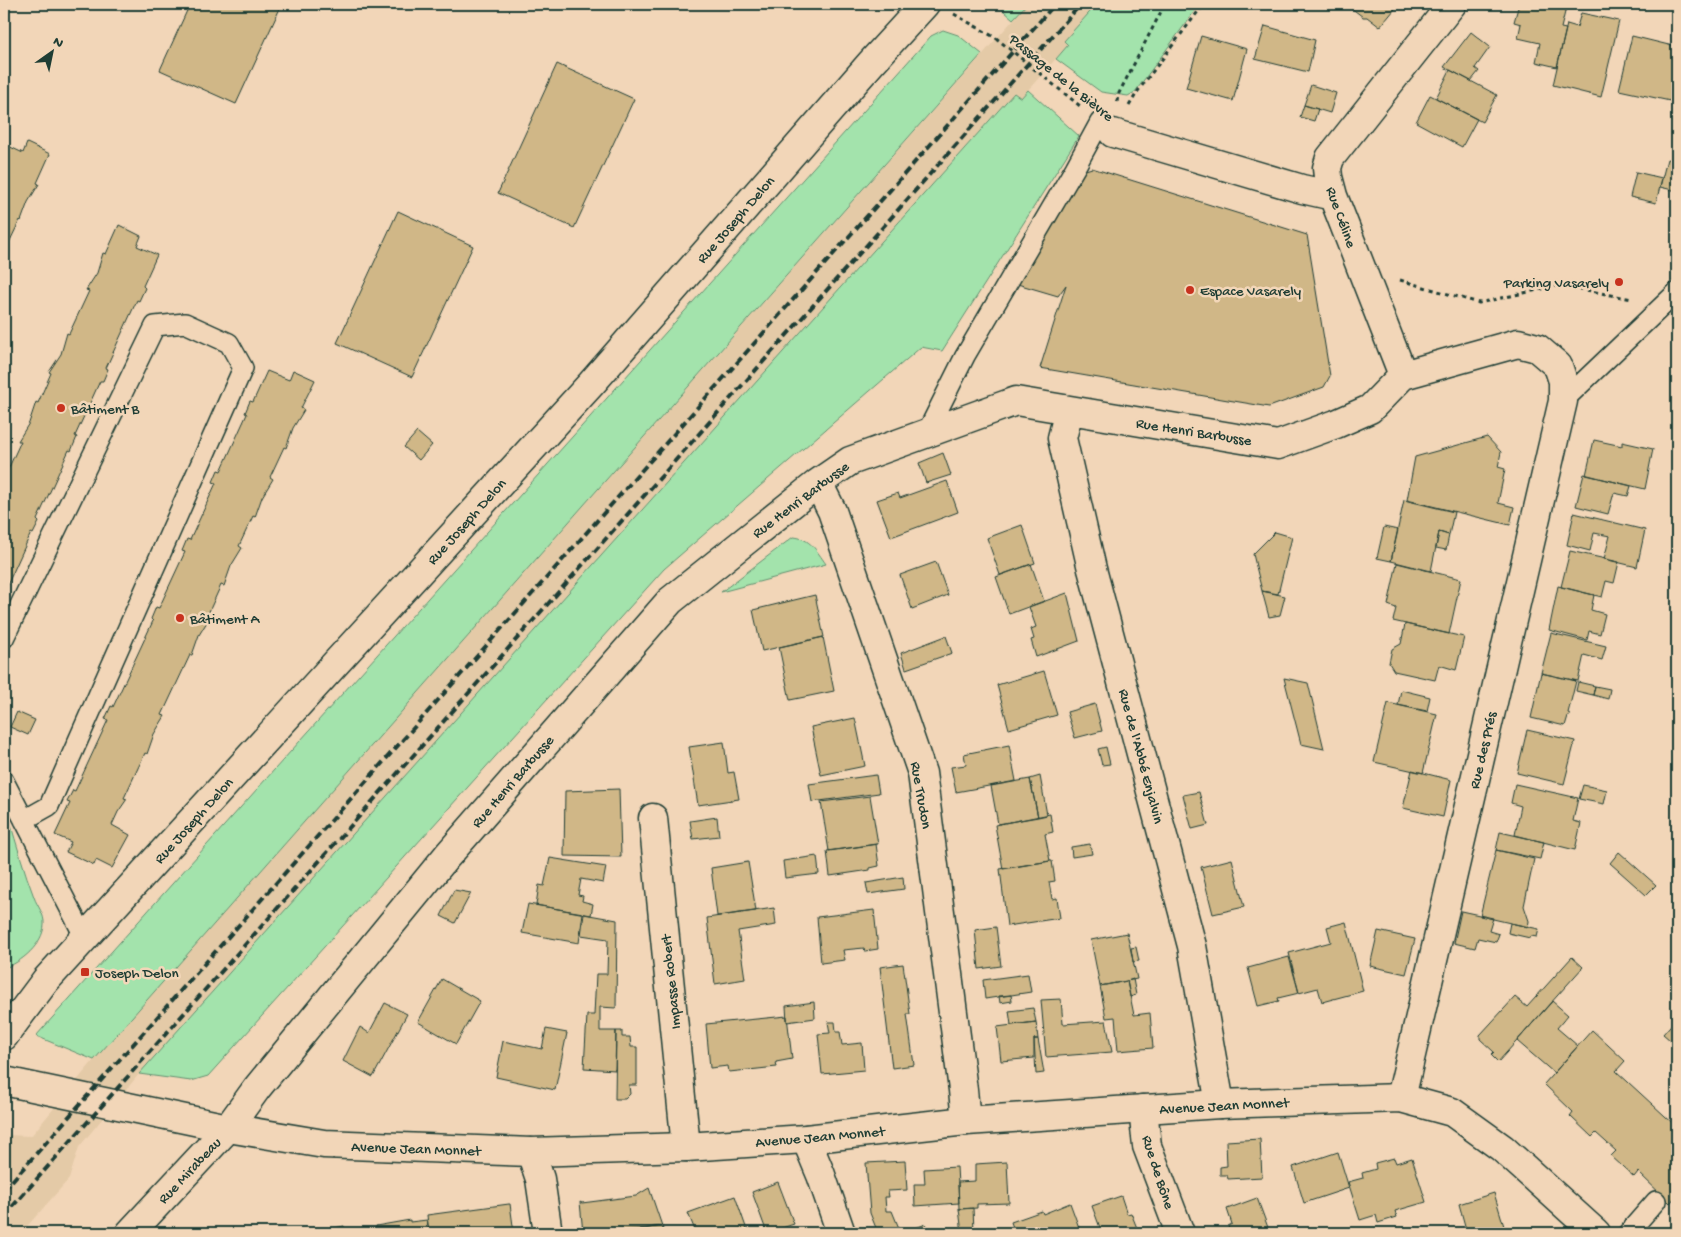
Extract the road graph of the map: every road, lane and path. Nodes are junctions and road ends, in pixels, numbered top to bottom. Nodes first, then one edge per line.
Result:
1 (925, 4) edge
2 (1165, 4) edge
3 (1452, 4) edge
4 (1208, 7) dead end
5 (952, 13) dead end
6 (1107, 127) junction
7 (1333, 196) junction
8 (1399, 280) dead end
9 (1671, 299) edge
10 (1403, 375) junction
11 (1563, 401) junction
12 (1070, 410) junction
13 (926, 434) junction
14 (818, 483) junction
15 (4, 638) edge
16 (4, 781) edge
17 (653, 818) dead end
18 (24, 820) junction
19 (86, 938) junction
20 (4, 1036) edge
21 (4, 1081) edge
22 (1400, 1098) junction
23 (1220, 1104) junction
24 (1143, 1110) junction
25 (966, 1121) junction
26 (228, 1128) junction
27 (806, 1140) junction
28 (686, 1147) junction
29 (531, 1152) junction
30 (1656, 1201) dead end
31 (130, 1233) edge
32 (548, 1233) edge
33 (841, 1233) edge
34 (1180, 1233) edge
35 (1596, 1233) edge
36 (1628, 1233) edge

1 - 19 street, Rue Joseph Delon
2 - 6 path
3 - 7 street, Rue Céline
4 - 6 path, Passage de la Bièvre
5 - 6 path, Passage de la Bièvre
6 - 7 street
6 - 13 lane
7 - 10 street, Rue Céline
8 - 9 path
9 - 11 lane
10 - 11 street
10 - 12 street, Rue Henri Barbusse
11 - 22 street, Rue des Prés
12 - 13 street, Rue Henri Barbusse
12 - 23 street, Rue de l'Abbé Enjalvin
13 - 14 street, Rue Henri Barbusse
14 - 25 street, Rue Trudon
14 - 26 street, Rue Henri Barbusse
15 - 18 lane
16 - 18 lane
17 - 28 street, Impasse Robert
18 - 19 lane
19 - 20 street, Rue Joseph Delon
21 - 26 street, Avenue Jean Monnet
22 - 23 street, Avenue Jean Monnet
22 - 35 street, Avenue Jean Monnet
23 - 24 street, Avenue Jean Monnet
24 - 25 street, Avenue Jean Monnet
24 - 34 street, Rue de Bône
25 - 27 street, Avenue Jean Monnet
26 - 29 street, Avenue Jean Monnet
26 - 31 street, Rue Mirabeau
27 - 28 street, Avenue Jean Monnet
27 - 33 street
28 - 29 street, Avenue Jean Monnet
29 - 32 street
30 - 36 lane

